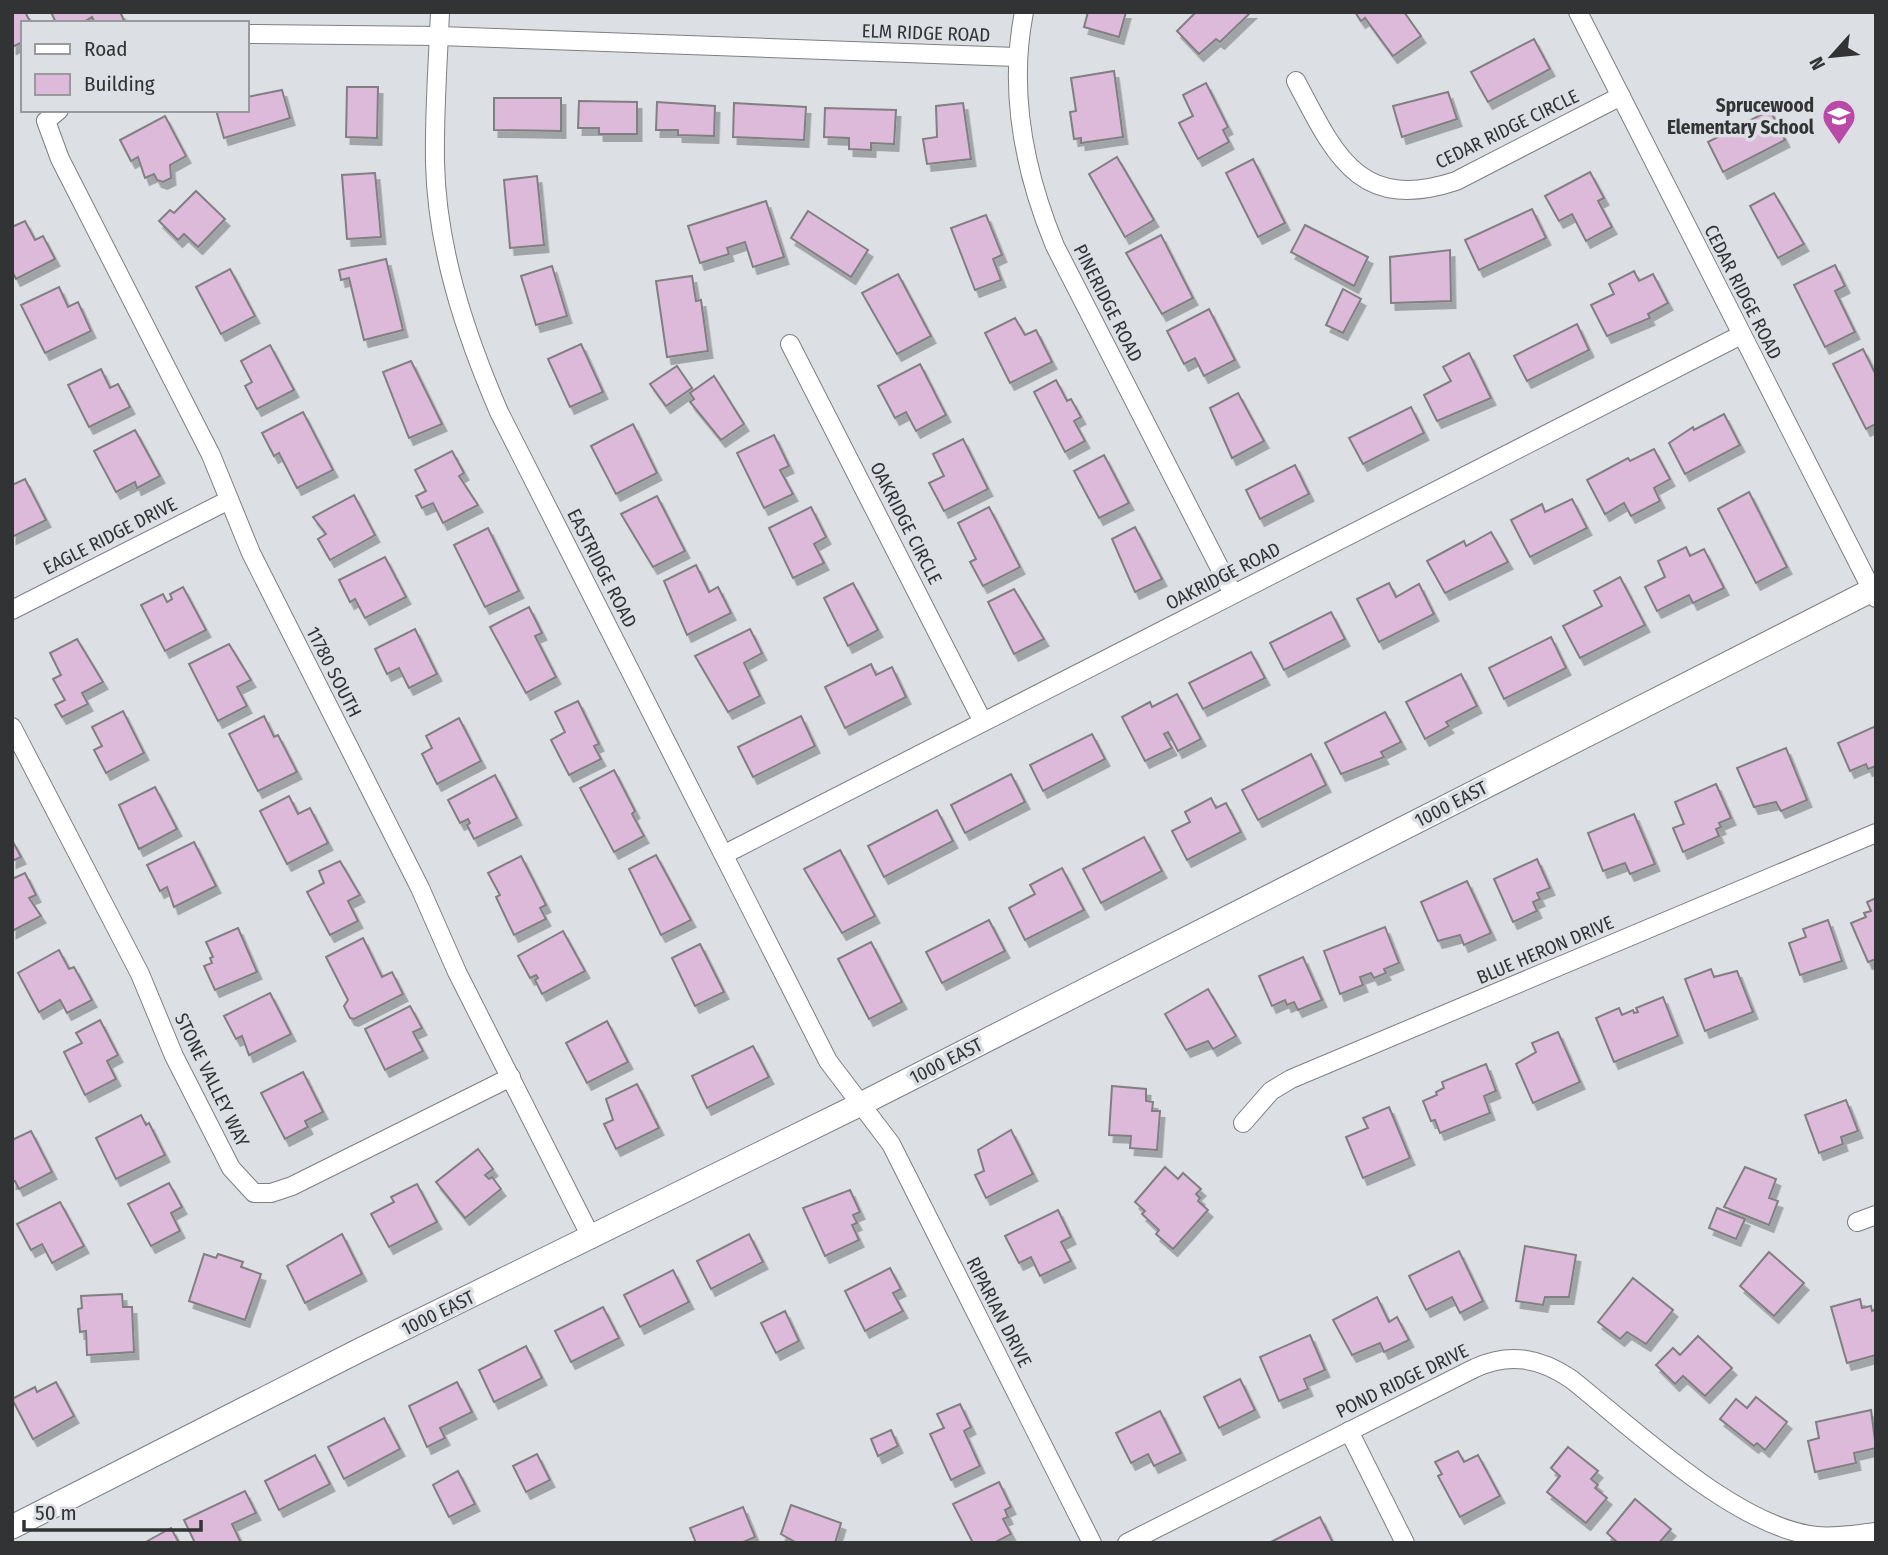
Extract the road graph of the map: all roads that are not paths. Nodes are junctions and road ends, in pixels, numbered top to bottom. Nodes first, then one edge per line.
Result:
1 (440, 12) edge
2 (1024, 12) edge
3 (1578, 12) edge
4 (248, 34) edge
5 (439, 36) junction
6 (1016, 57) junction
7 (1296, 81) dead end
8 (1621, 96) junction
9 (52, 116) edge
10 (1741, 335) junction
11 (790, 344) dead end
12 (227, 501) junction
13 (1874, 592) edge
14 (1233, 594) junction
15 (12, 610) edge
16 (983, 722) junction
17 (12, 727) edge
18 (1876, 833) edge
19 (724, 854) junction
20 (511, 1077) junction
21 (861, 1104) junction
22 (1243, 1123) dead end
23 (1876, 1215) edge
24 (1857, 1222) dead end
25 (592, 1239) junction
26 (1349, 1431) junction
27 (12, 1527) edge
28 (1876, 1532) edge
29 (1092, 1543) edge
30 (1127, 1543) edge
31 (1405, 1543) edge

1 - 5 street, EASTRIDGE ROAD
2 - 6 street, PINERIDGE ROAD
3 - 8 street, CEDAR RIDGE ROAD
4 - 5 street, ELM RIDGE ROAD
5 - 6 street, ELM RIDGE ROAD
5 - 19 street, EASTRIDGE ROAD
6 - 14 street, PINERIDGE ROAD
7 - 8 street, CEDAR RIDGE CIRCLE
8 - 10 street, CEDAR RIDGE ROAD
9 - 12 street, 11780 SOUTH
10 - 13 street, CEDAR RIDGE ROAD
10 - 14 street, OAKRIDGE ROAD
11 - 16 street, OAKRIDGE CIRCLE
12 - 15 street, EAGLE RIDGE DRIVE
12 - 20 street, 11780 SOUTH
13 - 21 street, 1000 EAST
14 - 16 street, OAKRIDGE ROAD
16 - 19 street, OAKRIDGE ROAD
17 - 20 street, STONE VALLEY WAY
18 - 22 street, BLUE HERON DRIVE
19 - 21 street, EASTRIDGE ROAD
20 - 25 street, 11780 SOUTH
21 - 25 street, 1000 EAST
21 - 29 street, RIPARIAN DRIVE
23 - 24 street
25 - 27 street, 1000 EAST
26 - 28 street, POND RIDGE DRIVE
26 - 30 street, POND RIDGE DRIVE
26 - 31 street

